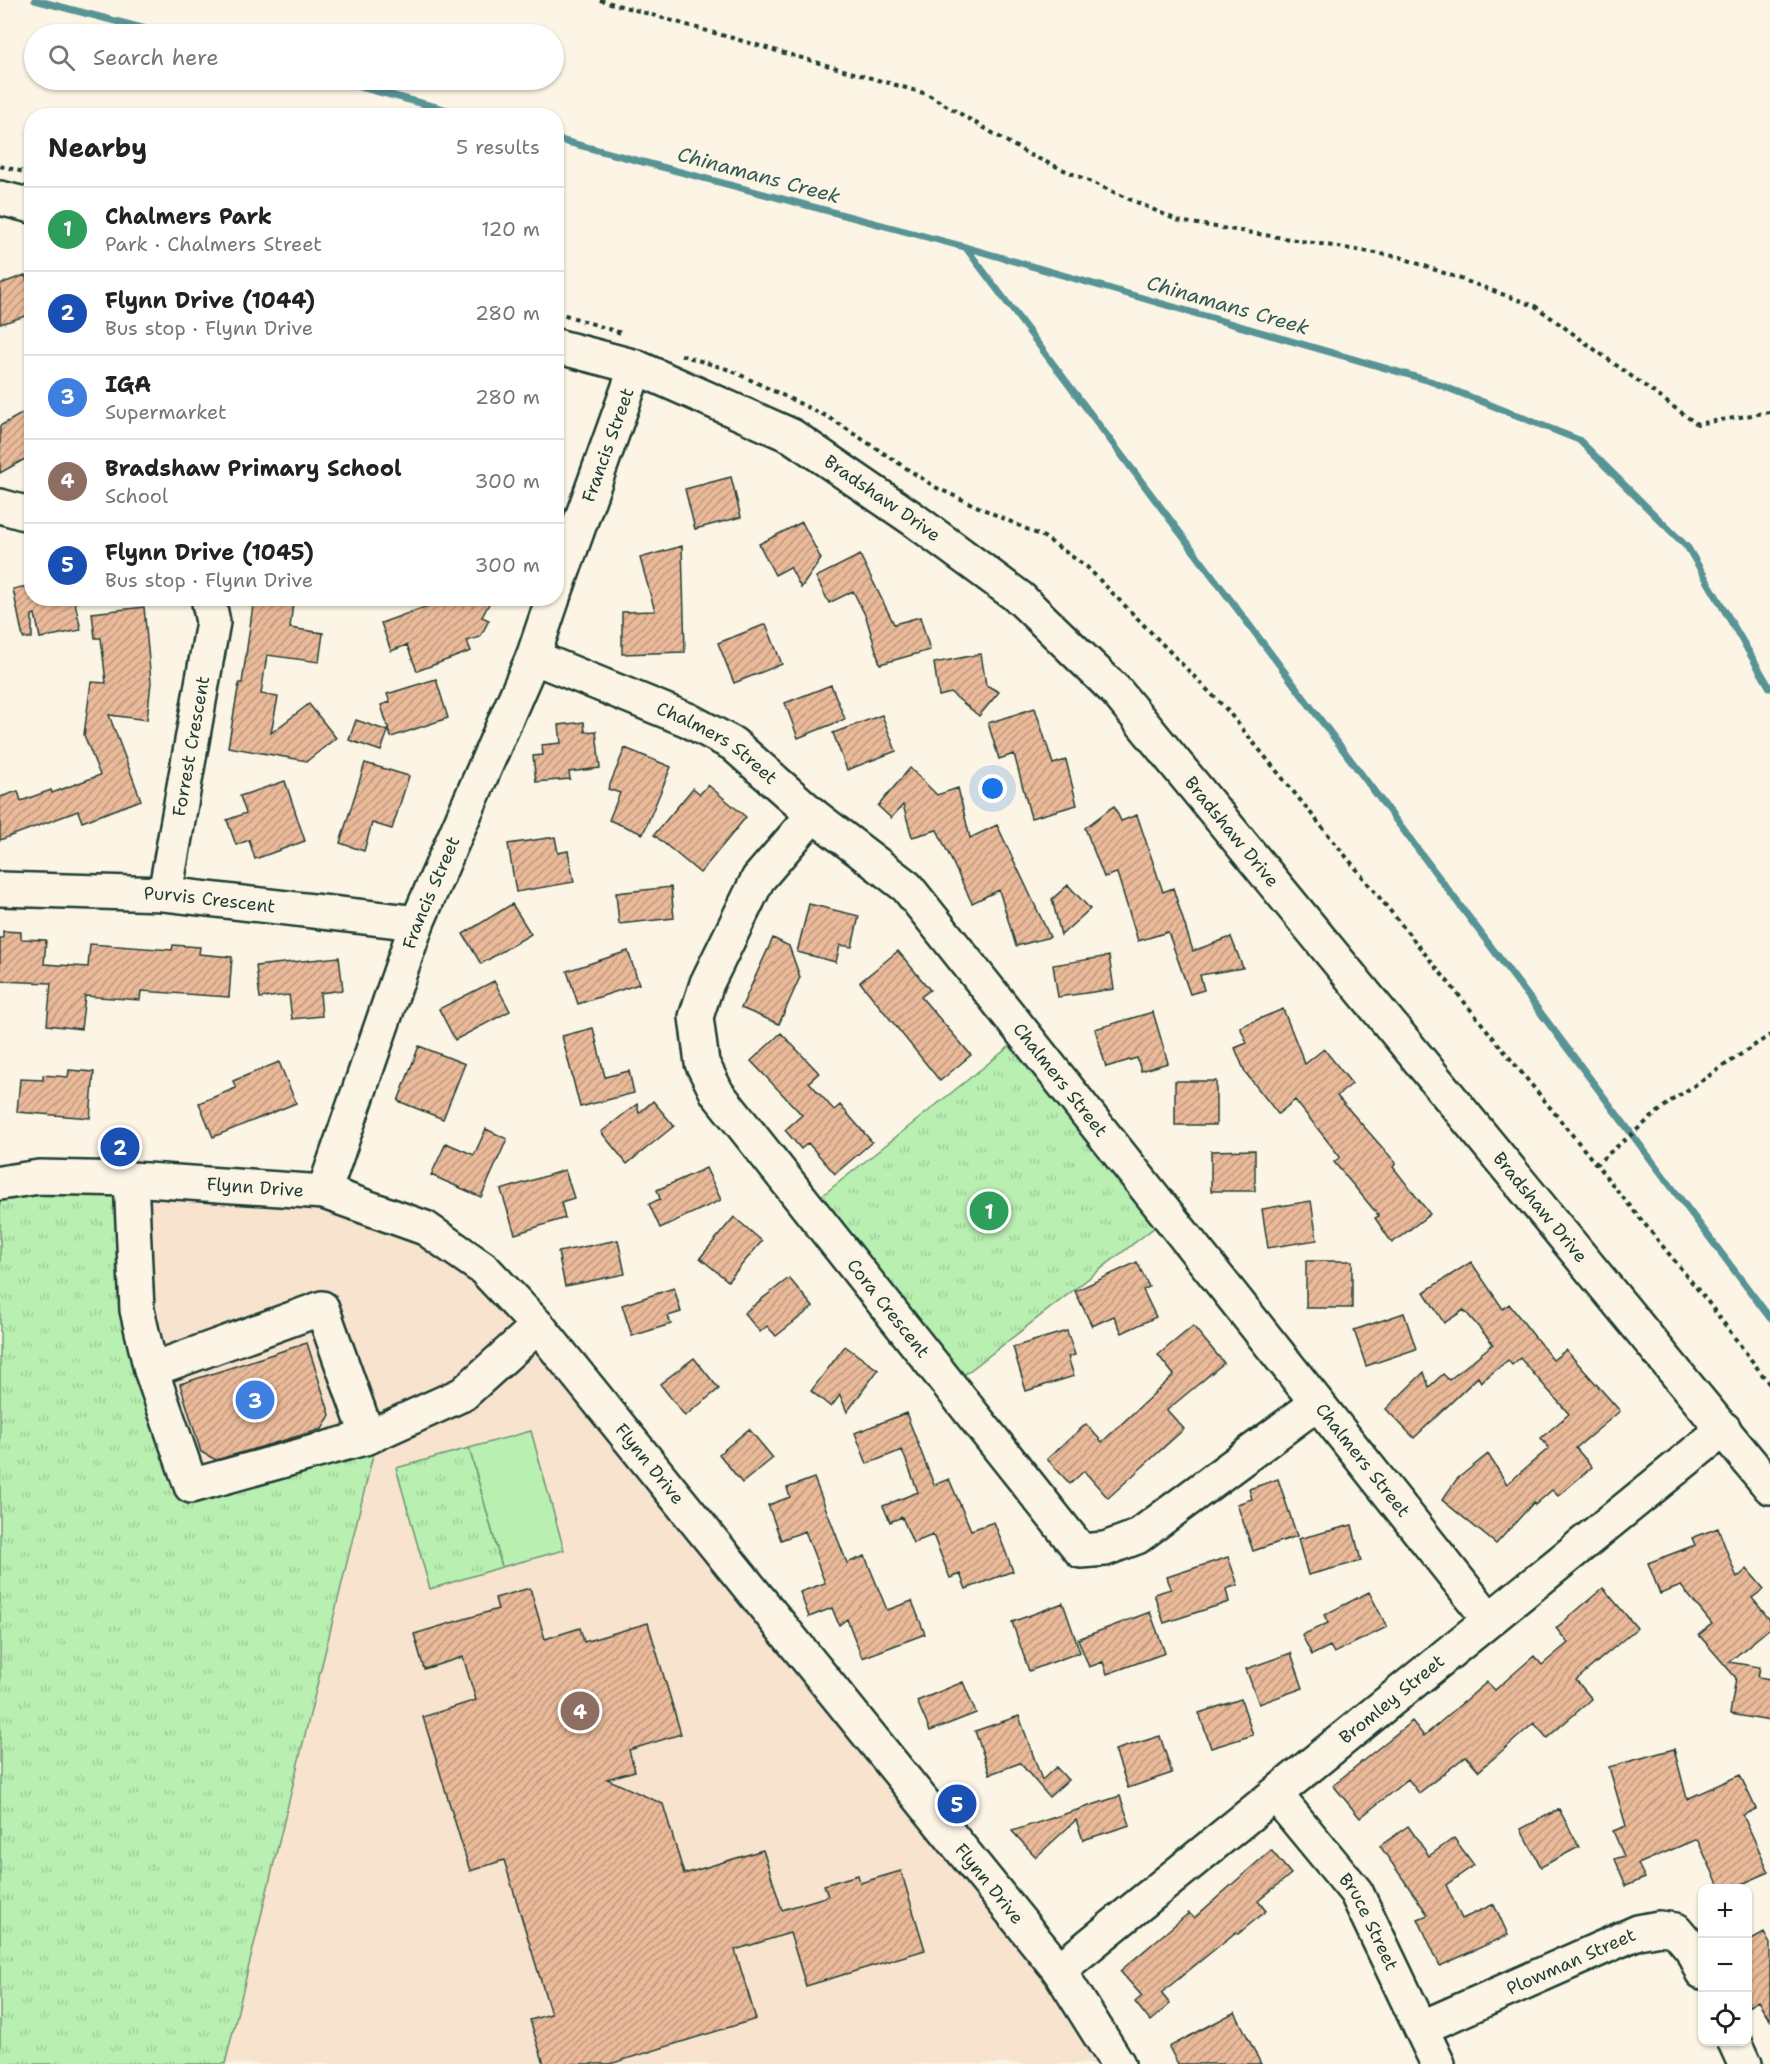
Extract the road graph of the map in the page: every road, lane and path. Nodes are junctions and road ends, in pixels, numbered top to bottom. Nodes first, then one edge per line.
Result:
1 (600, 0) edge
2 (0, 166) edge
3 (24, 172) edge
4 (0, 198) edge
5 (24, 204) edge
6 (564, 348) edge
7 (636, 367) junction
8 (1770, 412) edge
9 (564, 568) edge
10 (210, 606) edge
11 (550, 606) edge
12 (532, 657) junction
13 (813, 815) junction
14 (0, 889) edge
15 (165, 894) junction
16 (417, 923) junction
17 (1770, 1035) edge
18 (1595, 1165) dead end
19 (131, 1179) junction
20 (0, 1183) edge
21 (324, 1192) junction
22 (538, 1326) junction
23 (151, 1370) junction
24 (1316, 1404) junction
25 (1724, 1429) junction
26 (368, 1437) junction
27 (1770, 1487) edge
28 (1489, 1619) junction
29 (1276, 1795) junction
30 (1698, 1963) edge
31 (1059, 1970) junction
32 (1422, 2028) junction
33 (1737, 2046) edge
34 (1118, 2064) edge
35 (1438, 2064) edge
36 (1745, 2064) edge

1 - 8 path
2 - 3 path
4 - 5 street
6 - 7 street, Bradshaw Drive
7 - 9 street, Francis Street
7 - 25 street, Bradshaw Drive
10 - 15 street, Forrest Crescent
11 - 12 street, Francis Street
12 - 13 street, Chalmers Street
12 - 16 street, Francis Street
13 - 24 street, Chalmers Street
13 - 24 street, Cora Crescent
14 - 15 street, Purvis Crescent
15 - 16 street, Purvis Crescent
16 - 21 street, Francis Street
17 - 18 path
19 - 20 street, Flynn Drive
19 - 21 street, Flynn Drive
19 - 23 street
21 - 22 street, Flynn Drive
22 - 26 street
22 - 31 street, Flynn Drive
23 - 26 street
23 - 26 street
24 - 28 street, Chalmers Street
25 - 27 street, Bradshaw Drive
25 - 28 street, Bromley Street
28 - 29 street, Bromley Street
29 - 31 street, Bromley Street
29 - 32 street, Bruce Street
30 - 32 street, Plowman Street
31 - 34 street, Flynn Drive
32 - 35 street, Bruce Street
33 - 36 street

